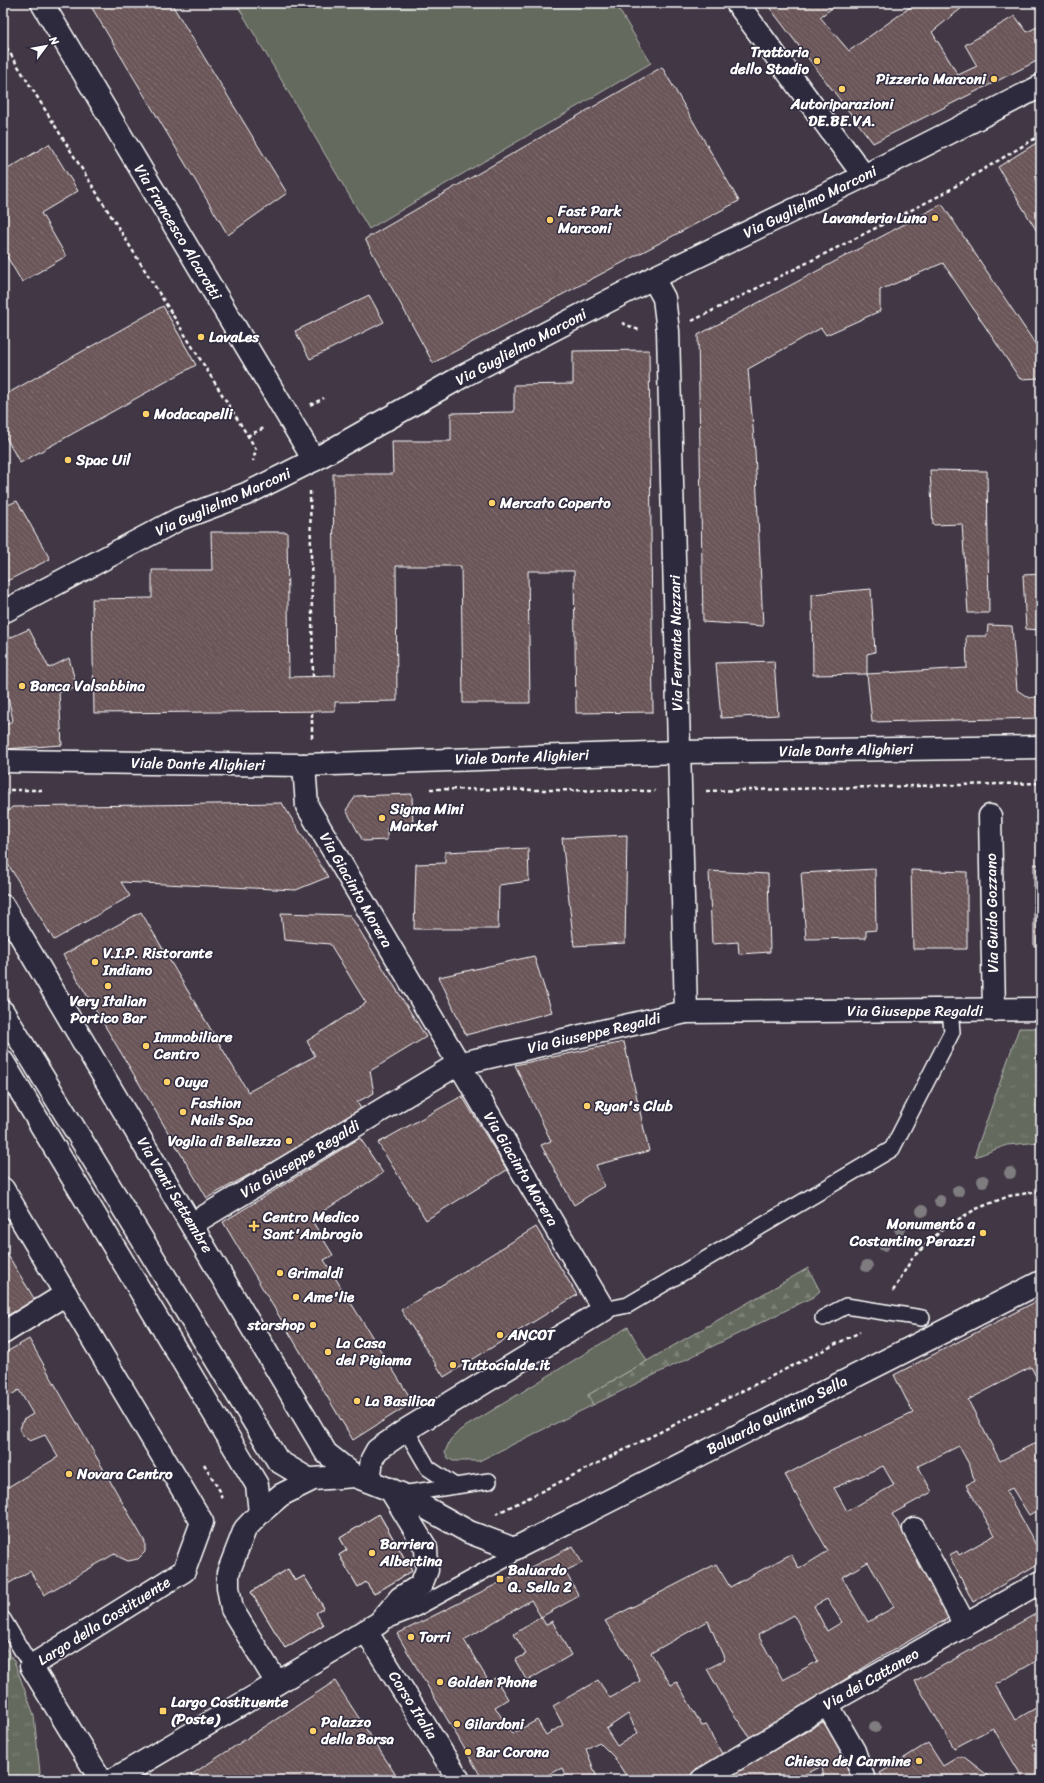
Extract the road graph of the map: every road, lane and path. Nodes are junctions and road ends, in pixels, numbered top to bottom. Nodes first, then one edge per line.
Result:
1 (42, 3) edge
2 (737, 3) edge
3 (3, 42) edge
4 (1041, 86) edge
5 (1041, 135) edge
6 (864, 176) junction
7 (653, 278) junction
8 (693, 321) dead end
9 (324, 398) dead end
10 (307, 406) dead end
11 (267, 426) dead end
12 (247, 436) junction
13 (314, 460) junction
14 (253, 462) dead end
15 (310, 488) dead end
16 (3, 612) edge
17 (313, 676) dead end
18 (312, 711) dead end
19 (306, 738) dead end
20 (1041, 748) edge
21 (678, 752) junction
22 (3, 761) edge
23 (304, 765) junction
24 (1041, 783) edge
25 (704, 791) dead end
26 (990, 816) dead end
27 (3, 906) edge
28 (1041, 1009) edge
29 (950, 1010) junction
30 (994, 1010) junction
31 (3, 1012) edge
32 (686, 1012) junction
33 (3, 1062) edge
34 (458, 1064) junction
35 (3, 1189) edge
36 (1041, 1191) edge
37 (192, 1224) junction
38 (1041, 1282) edge
39 (66, 1294) junction
40 (604, 1310) junction
41 (880, 1312) junction
42 (823, 1318) dead end
43 (922, 1318) dead end
44 (3, 1334) edge
45 (406, 1430) junction
46 (362, 1479) junction
47 (310, 1480) junction
48 (489, 1481) dead end
49 (455, 1486) junction
50 (395, 1492) junction
51 (260, 1513) junction
52 (496, 1514) dead end
53 (914, 1529) dead end
54 (514, 1549) junction
55 (1041, 1582) edge
56 (3, 1619) edge
57 (965, 1625) junction
58 (373, 1627) junction
59 (31, 1666) junction
60 (277, 1683) junction
61 (827, 1704) junction
62 (101, 1780) edge
63 (113, 1780) edge
64 (459, 1780) edge
65 (702, 1780) edge
66 (864, 1780) edge

1 - 13 street, Via Francesco Alcarotti
2 - 6 street
3 - 12 path
4 - 6 street, Via Guglielmo Marconi
5 - 8 path
6 - 7 street, Via Guglielmo Marconi
7 - 13 street, Via Guglielmo Marconi
7 - 21 street, Via Ferrante Nazzari
9 - 10 path
11 - 12 path
12 - 14 path
13 - 16 street, Via Guglielmo Marconi
15 - 17 path
18 - 19 path
20 - 21 street, Viale Dante Alighieri
21 - 23 street, Viale Dante Alighieri
21 - 32 street, Via Ferrante Nazzari
22 - 23 street, Viale Dante Alighieri
23 - 34 street, Via Giacinto Morera
24 - 25 path
26 - 30 street, Via Guido Gozzano
27 - 37 street, Via Venti Settembre
28 - 30 street, Via Giuseppe Regaldi
29 - 30 street, Via Giuseppe Regaldi
29 - 32 street, Via Giuseppe Regaldi
29 - 40 lane
31 - 47 street
32 - 34 street, Via Giuseppe Regaldi
33 - 51 street
34 - 37 street, Via Giuseppe Regaldi
34 - 40 street, Via Giacinto Morera
35 - 39 street
36 - 41 path
37 - 46 street, Via Venti Settembre
38 - 54 street, Baluardo Quintino Sella
39 - 44 street
39 - 59 street, Largo della Costituente
40 - 45 street
41 - 42 lane
41 - 43 lane
41 - 52 path
45 - 46 street
45 - 49 lane
46 - 47 street
46 - 50 street
47 - 51 street
48 - 49 lane
49 - 50 lane
50 - 54 street
50 - 58 street
51 - 60 street
53 - 57 street
54 - 58 lane, Baluardo Quintino Sella
55 - 57 street, Via dei Cattaneo
56 - 59 lane
57 - 61 street, Via dei Cattaneo
58 - 60 street
58 - 64 street, Corso Italia
59 - 62 street, Largo della Costituente
60 - 63 street
61 - 65 street, Via dei Cattaneo
61 - 66 street

